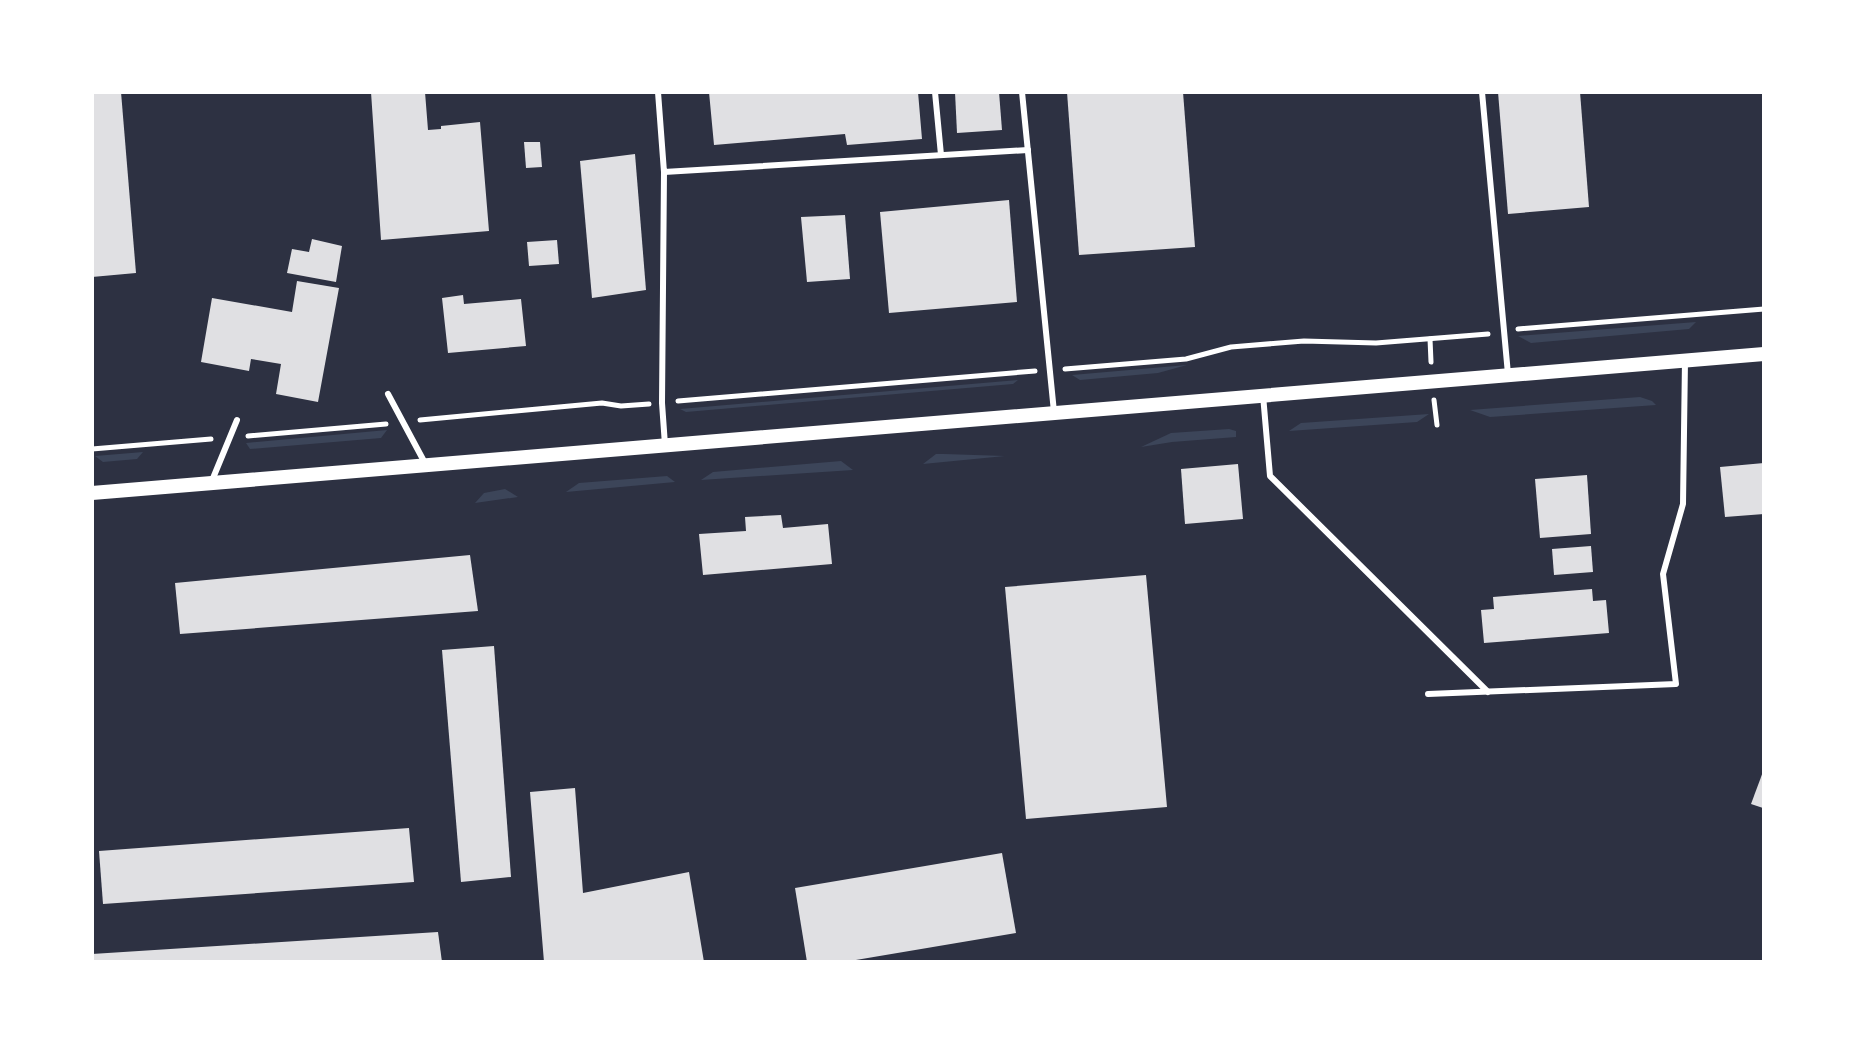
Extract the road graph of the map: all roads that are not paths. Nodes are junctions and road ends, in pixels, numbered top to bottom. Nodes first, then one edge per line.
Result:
1 (658, 92) edge
2 (935, 92) edge
3 (1022, 92) edge
4 (1482, 92) edge
5 (1028, 150) junction
6 (941, 155) junction
7 (664, 172) junction
8 (1764, 354) edge
9 (1685, 360) junction
10 (1508, 374) junction
11 (388, 394) dead end
12 (1263, 395) junction
13 (1054, 412) junction
14 (237, 420) dead end
15 (665, 445) junction
16 (426, 465) junction
17 (211, 483) junction
18 (92, 493) edge
19 (1488, 692) junction
20 (1428, 694) dead end

1 - 7 lane
2 - 6 lane
3 - 5 lane
4 - 10 lane
5 - 6 lane
5 - 13 lane
6 - 7 lane
7 - 15 lane
8 - 9 street
9 - 10 street
9 - 19 lane
10 - 12 street
11 - 16 lane
12 - 13 street
12 - 19 lane
13 - 15 street
14 - 17 lane
15 - 16 street
16 - 17 street
17 - 18 street
19 - 20 lane

